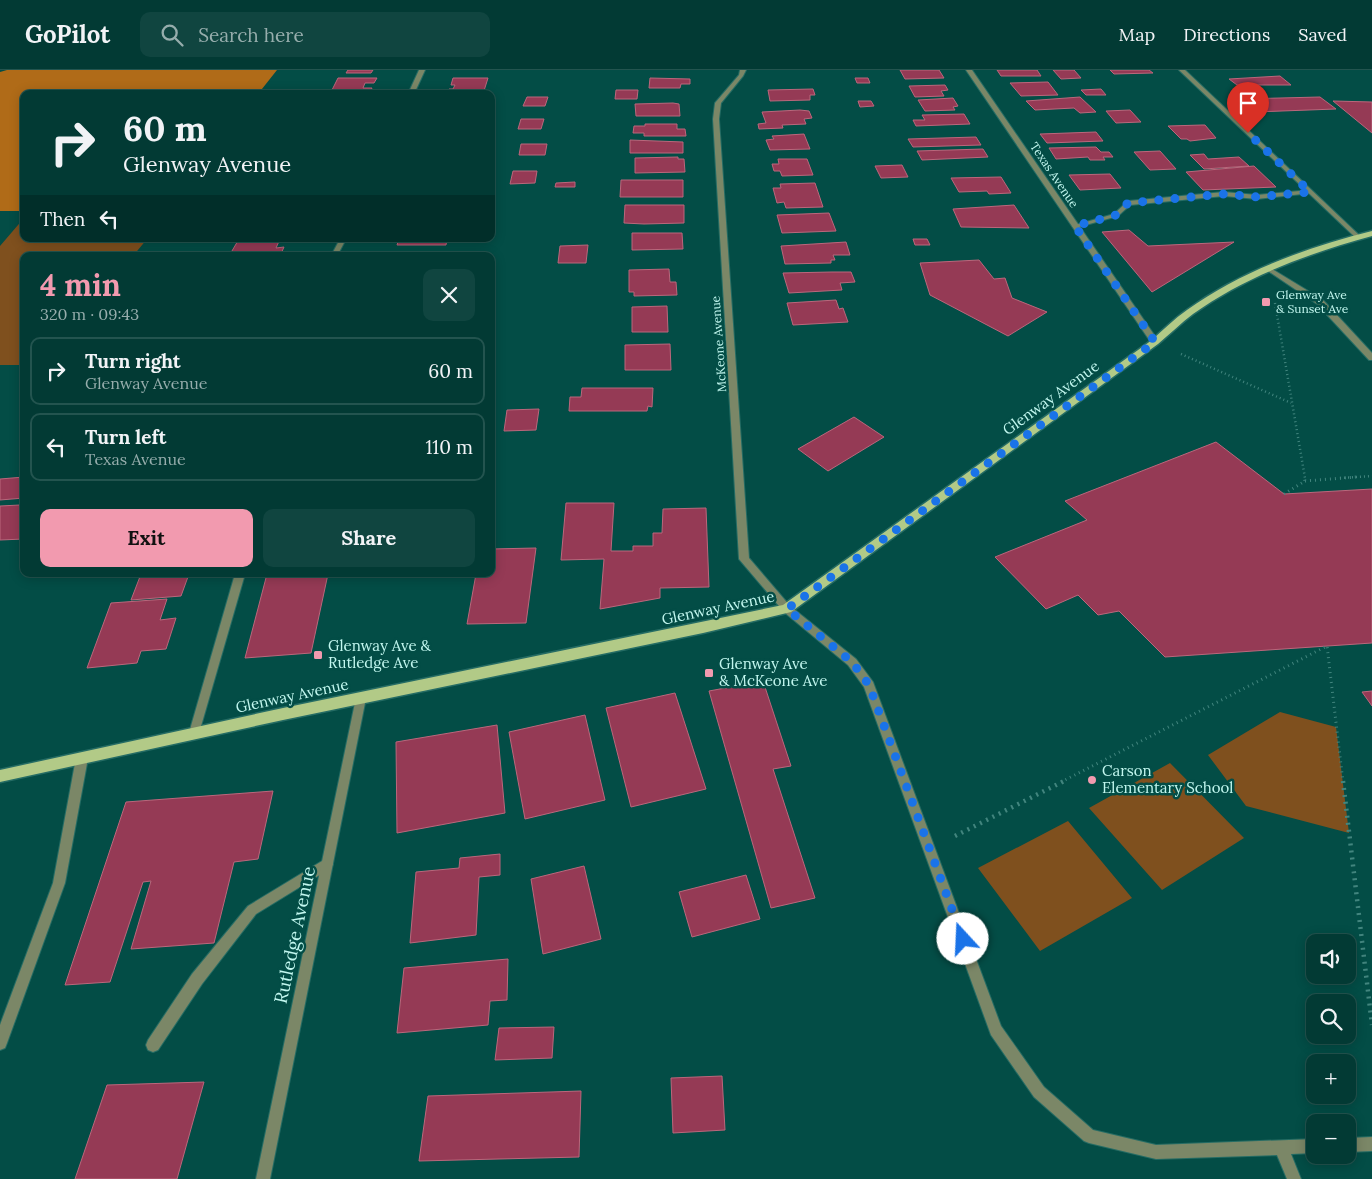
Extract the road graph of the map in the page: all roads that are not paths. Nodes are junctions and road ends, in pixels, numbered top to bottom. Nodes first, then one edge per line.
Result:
1 (422, 70) edge
2 (743, 70) edge
3 (969, 70) edge
4 (1182, 70) edge
5 (413, 90) edge
6 (1310, 192) junction
7 (1075, 226) junction
8 (1372, 233) edge
9 (1358, 237) junction
10 (1270, 270) junction
11 (1155, 342) junction
12 (1372, 358) edge
13 (239, 577) edge
14 (787, 609) junction
15 (361, 698) junction
16 (194, 733) junction
17 (82, 758) junction
18 (0, 776) edge
19 (327, 864) junction
20 (0, 1042) edge
21 (153, 1044) dead end
22 (1372, 1144) edge
23 (1356, 1145) edge
24 (1306, 1146) edge
25 (1281, 1147) junction
26 (263, 1179) edge
27 (1294, 1179) edge

1 - 5 street
2 - 14 street, McKeone Avenue
3 - 7 street, Texas Avenue
4 - 6 street
6 - 7 street
6 - 9 street
7 - 11 street, Texas Avenue
8 - 9 main road, Glenway Avenue
9 - 10 main road, Glenway Avenue
10 - 11 main road, Glenway Avenue
10 - 12 street
11 - 14 main road, Glenway Avenue
13 - 16 street
14 - 15 main road, Glenway Avenue
14 - 25 street, McKeone Avenue
15 - 16 main road, Glenway Avenue
15 - 19 street, Rutledge Avenue
16 - 17 main road, Glenway Avenue
17 - 18 main road, Glenway Avenue
17 - 20 street
19 - 21 street
19 - 26 street, Rutledge Avenue
22 - 23 street
24 - 25 street, McKeone Avenue
25 - 27 street

